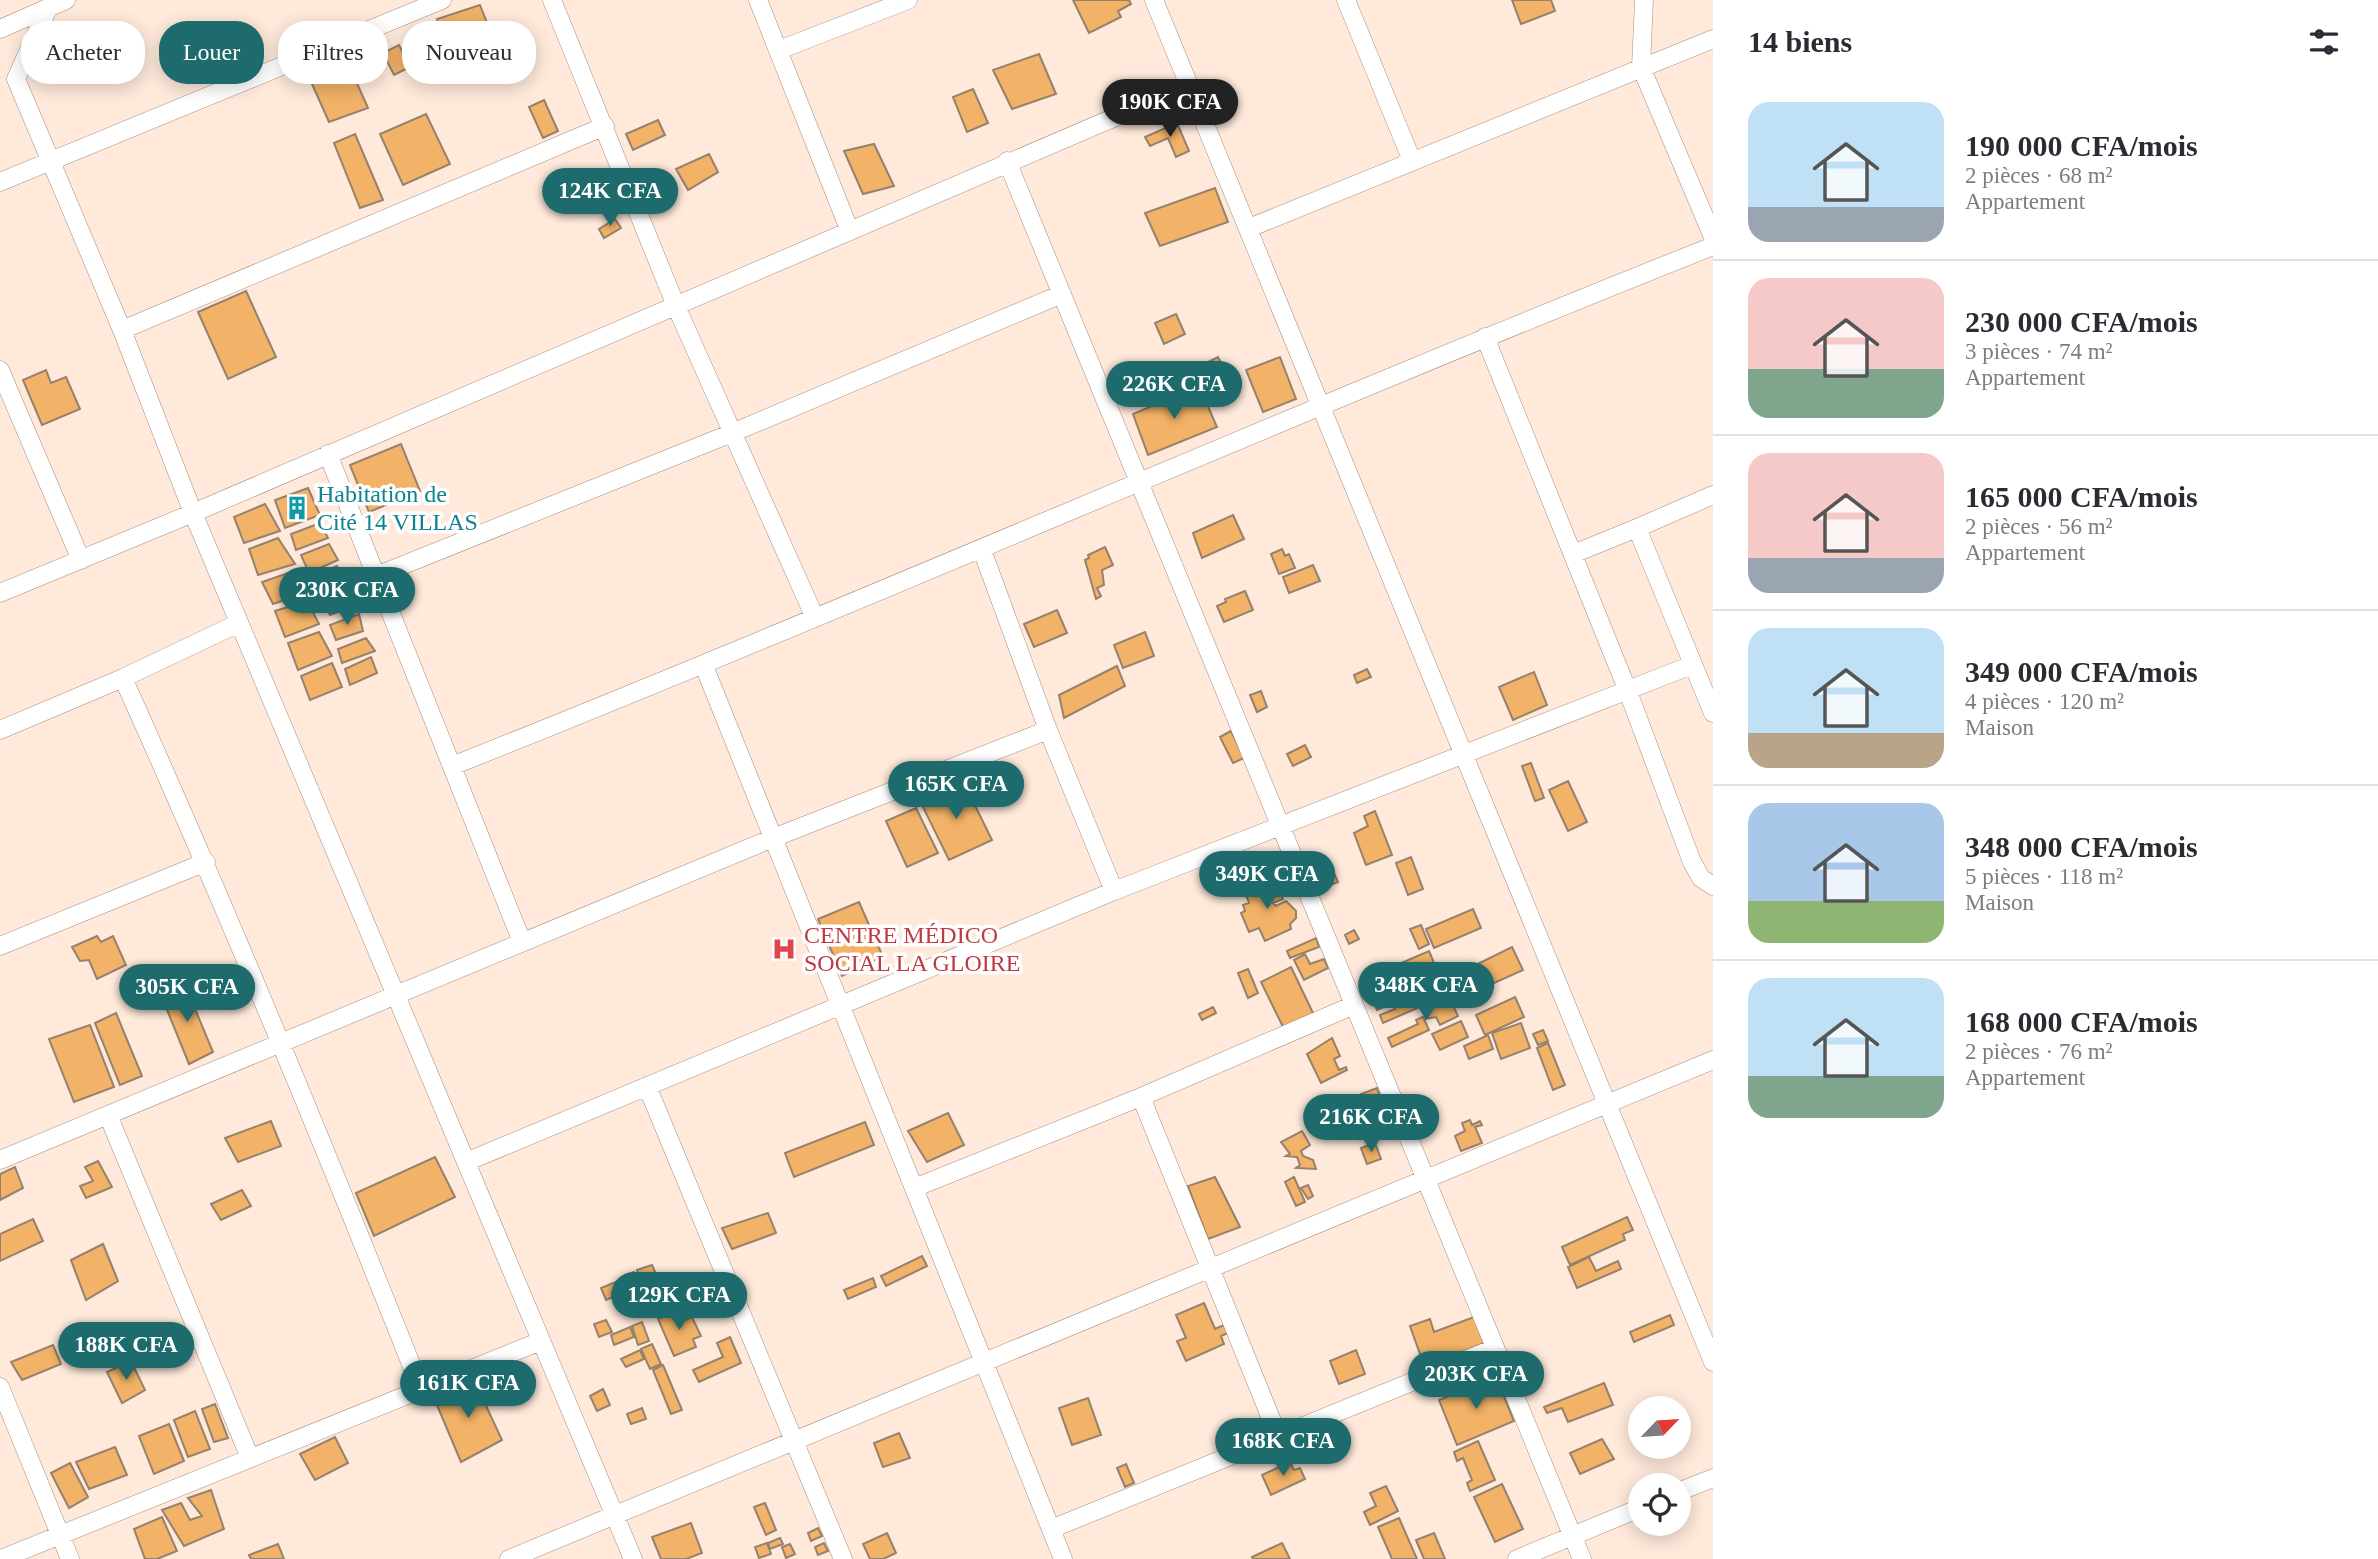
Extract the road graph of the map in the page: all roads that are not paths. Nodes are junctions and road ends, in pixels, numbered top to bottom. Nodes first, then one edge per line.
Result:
1 (66, 0) edge
2 (442, 0) edge
3 (551, 0) edge
4 (758, 0) edge
5 (908, 0) edge
6 (1154, 0) edge
7 (1346, 0) edge
8 (1644, 0) edge
9 (48, 8) junction
10 (0, 29) edge
11 (1713, 39) edge
12 (779, 50) junction
13 (1641, 66) junction
14 (8, 80) edge
15 (1191, 85) junction
16 (605, 126) junction
17 (48, 161) junction
18 (1007, 161) junction
19 (1412, 161) junction
20 (0, 182) edge
21 (1249, 228) junction
22 (849, 229) junction
23 (1713, 237) edge
24 (1713, 246) edge
25 (1062, 294) junction
26 (676, 306) junction
27 (122, 330) junction
28 (1485, 337) junction
29 (0, 370) edge
30 (1322, 406) junction
31 (732, 433) junction
32 (328, 454) junction
33 (1139, 481) junction
34 (1713, 495) edge
35 (193, 513) junction
36 (1637, 528) junction
37 (982, 550) junction
38 (1573, 554) junction
39 (81, 560) junction
40 (376, 576) junction
41 (0, 593) edge
42 (815, 618) junction
43 (239, 624) junction
44 (1692, 665) junction
45 (704, 666) junction
46 (123, 678) junction
47 (1627, 689) junction
48 (1713, 713) edge
49 (0, 730) edge
50 (1048, 730) junction
51 (1464, 753) junction
52 (452, 766) junction
53 (1281, 828) junction
54 (773, 838) junction
55 (206, 862) junction
56 (1713, 886) edge
57 (1114, 891) junction
58 (522, 942) junction
59 (0, 946) edge
60 (396, 995) junction
61 (840, 1004) junction
62 (1354, 1005) junction
63 (282, 1043) junction
64 (1713, 1060) edge
65 (647, 1086) junction
66 (1141, 1097) junction
67 (1607, 1103) junction
68 (108, 1115) junction
69 (0, 1160) edge
70 (466, 1162) junction
71 (1426, 1179) junction
72 (914, 1188) junction
73 (1209, 1266) junction
74 (541, 1341) junction
75 (1495, 1348) junction
76 (983, 1361) junction
77 (1713, 1362) edge
78 (0, 1387) edge
79 (421, 1389) junction
80 (1278, 1436) junction
81 (796, 1440) junction
82 (250, 1458) junction
83 (1713, 1478) edge
84 (1691, 1487) edge
85 (1628, 1513) edge
86 (614, 1514) junction
87 (1051, 1529) junction
88 (61, 1535) junction
89 (1572, 1536) junction
90 (1, 1559) edge
91 (71, 1559) edge
92 (509, 1559) edge
93 (633, 1559) edge
94 (843, 1559) edge
95 (1063, 1559) edge
96 (1517, 1559) edge
97 (1582, 1559) edge

1 - 9 street
2 - 17 street
3 - 16 street
4 - 12 street
5 - 12 street
6 - 15 street
7 - 19 street
8 - 13 street
9 - 10 street
9 - 14 street
11 - 13 street
12 - 22 street
13 - 19 street
13 - 23 street
14 - 17 street
15 - 18 street
15 - 21 street
16 - 26 street
16 - 27 street
17 - 20 street
17 - 27 street
18 - 22 street
18 - 25 street
19 - 21 street
21 - 30 street
22 - 26 street
24 - 28 street
25 - 31 street
25 - 33 street
26 - 31 street
26 - 32 street
27 - 35 street
28 - 30 street
28 - 38 street
29 - 39 street
30 - 33 street
30 - 51 street
31 - 40 street
31 - 42 street
32 - 35 street
32 - 40 street
33 - 37 street
33 - 53 street
34 - 36 street
35 - 39 street
35 - 43 street
36 - 38 street
36 - 44 street
37 - 42 street
37 - 50 street
38 - 47 street
39 - 41 street
40 - 52 street
42 - 45 street
43 - 46 street
43 - 60 street
44 - 47 street
44 - 48 street
45 - 52 street
45 - 54 street
46 - 49 street
46 - 55 street
47 - 51 street
47 - 56 street
50 - 54 street
50 - 57 street
51 - 53 street
51 - 67 street
52 - 58 street
53 - 57 street
53 - 62 street
54 - 58 street
54 - 61 street
55 - 59 street
55 - 63 street
57 - 61 street
58 - 60 street
60 - 63 street
60 - 70 street
61 - 65 street
61 - 72 street
62 - 66 street
62 - 71 street
63 - 68 street
63 - 79 street
64 - 67 street
65 - 70 street
65 - 81 street
66 - 72 street
66 - 73 street
67 - 71 street
67 - 77 street
68 - 69 street
68 - 82 street
70 - 74 street
71 - 73 street
71 - 75 street
72 - 76 street
73 - 76 street
73 - 80 street
74 - 79 street
74 - 86 street
75 - 80 street
75 - 89 street
76 - 81 street
76 - 87 street
78 - 88 street
79 - 82 street
80 - 87 street
81 - 86 street
81 - 94 street
82 - 88 street
83 - 84 street
85 - 89 street
86 - 92 street
86 - 93 street
87 - 95 street
88 - 90 street
88 - 91 street
89 - 96 street
89 - 97 street

